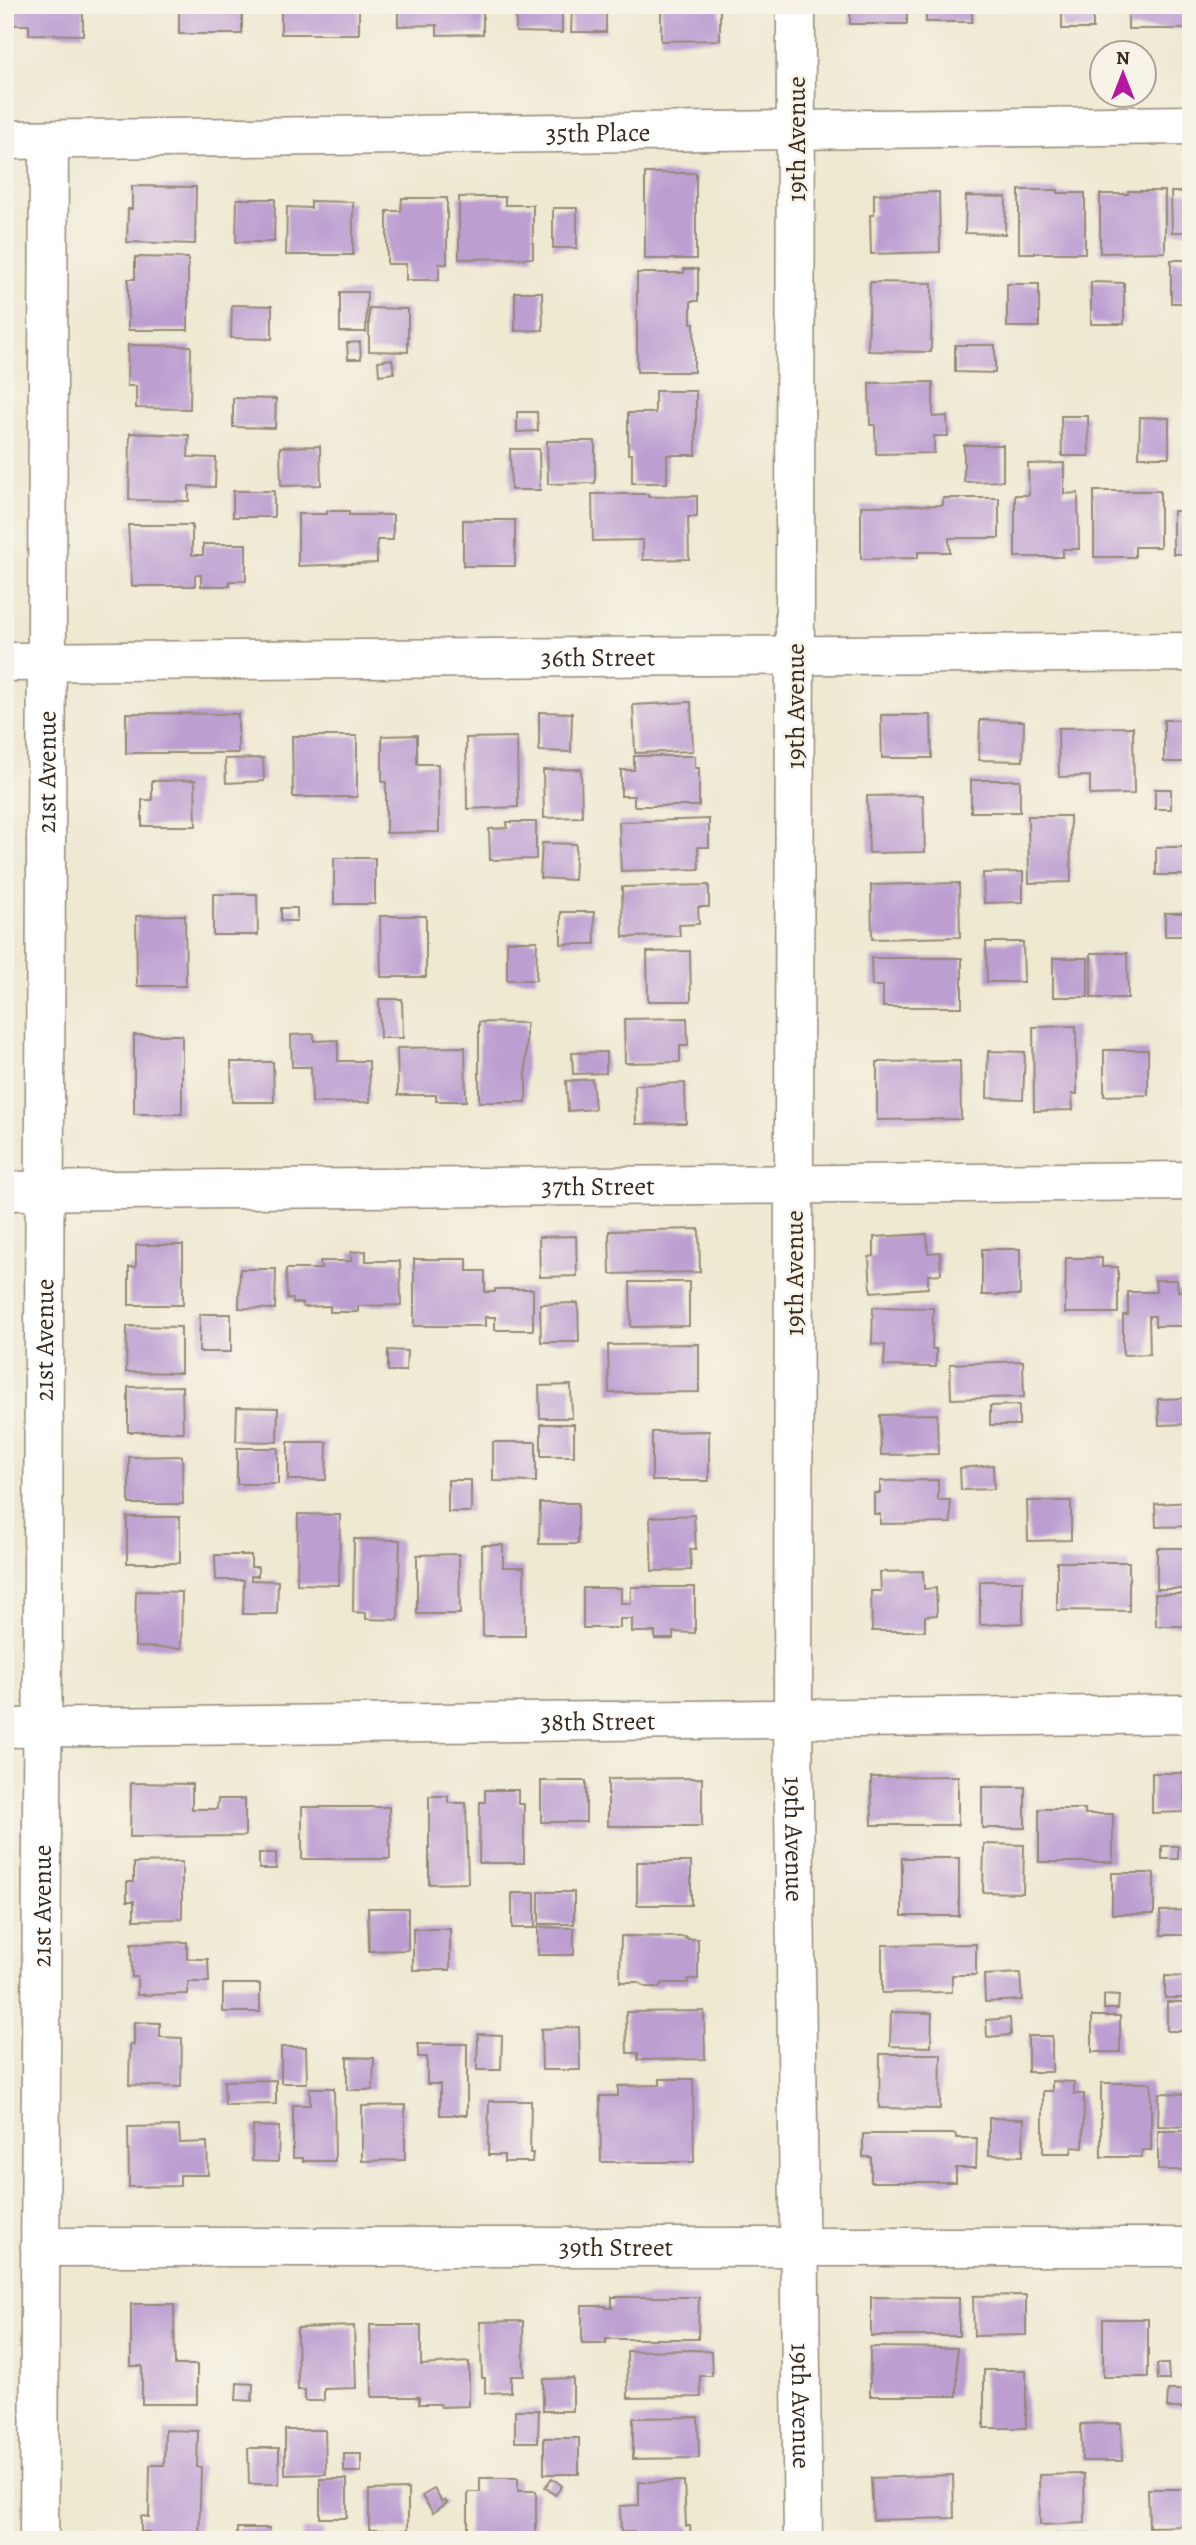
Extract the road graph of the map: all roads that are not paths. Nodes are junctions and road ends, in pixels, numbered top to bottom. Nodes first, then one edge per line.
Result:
1 (796, 5) edge
2 (1191, 125) edge
3 (796, 130) junction
4 (5, 140) edge
5 (49, 140) junction
6 (1191, 652) edge
7 (795, 655) junction
8 (5, 662) edge
9 (47, 662) junction
10 (1191, 1181) edge
11 (794, 1184) junction
12 (45, 1190) junction
13 (5, 1191) edge
14 (1191, 1714) edge
15 (793, 1719) junction
16 (5, 1728) edge
17 (43, 1728) junction
18 (40, 2247) junction
19 (799, 2247) junction
20 (1191, 2247) edge
21 (39, 2540) edge
22 (803, 2540) edge

1 - 3 street, 19th Avenue
2 - 3 street, 35th Place
3 - 5 street, 35th Place
3 - 7 street, 19th Avenue
4 - 5 street, 35th Place
5 - 9 street, 21st Avenue
6 - 7 street, 36th Street
7 - 9 street, 36th Street
7 - 11 street, 19th Avenue
8 - 9 street, 36th Street
9 - 12 street, 21st Avenue
10 - 11 street, 37th Street
11 - 12 street, 37th Street
11 - 15 street, 19th Avenue
12 - 13 street, 37th Street
12 - 17 street, 21st Avenue
14 - 15 street, 38th Street
15 - 17 street, 38th Street
15 - 19 street, 19th Avenue
16 - 17 street, 38th Street
17 - 18 street, 21st Avenue
18 - 19 street, 39th Street
18 - 21 street, 21st Avenue
19 - 20 street, 39th Street
19 - 22 street, 19th Avenue

